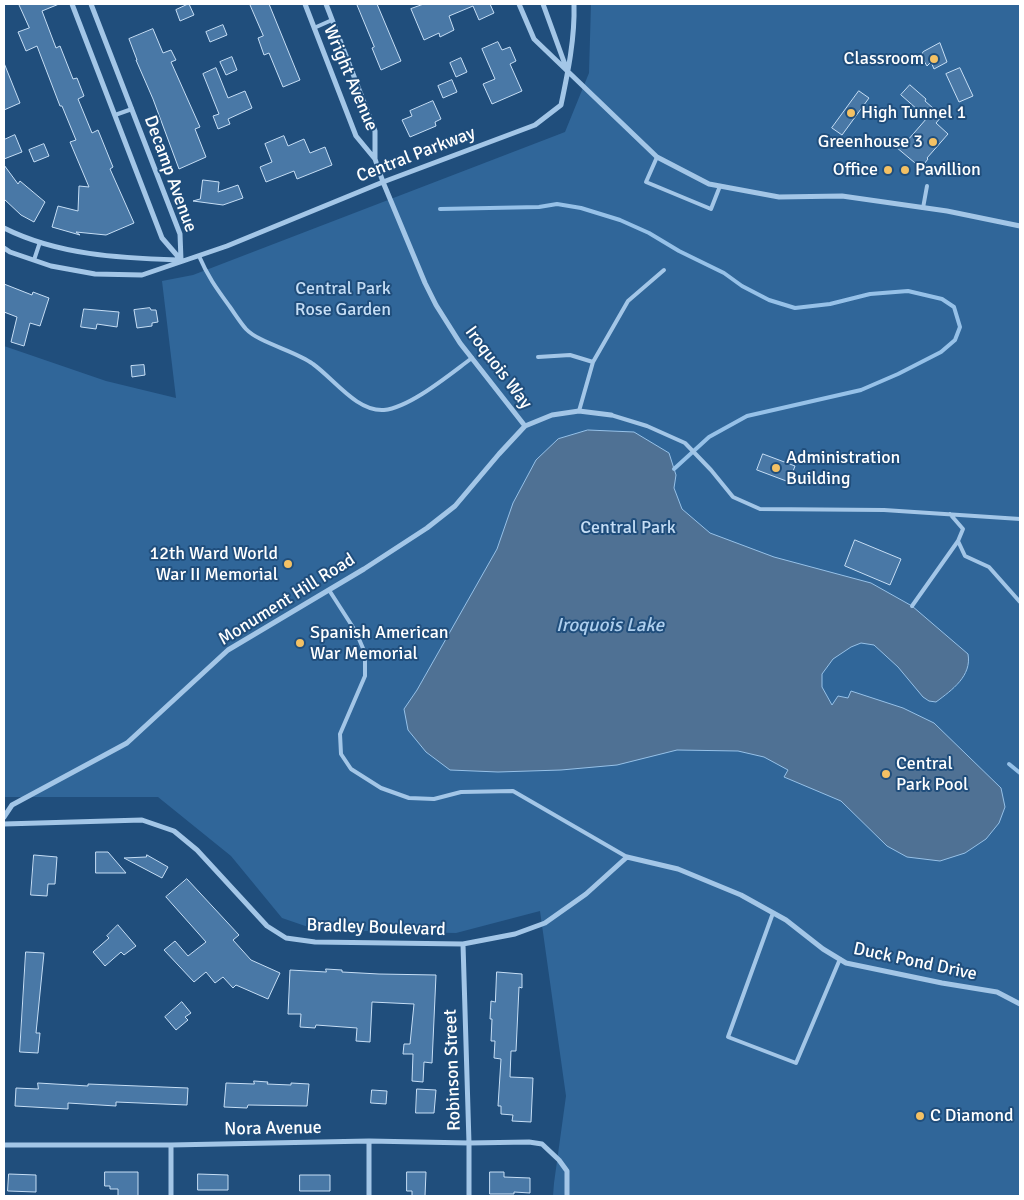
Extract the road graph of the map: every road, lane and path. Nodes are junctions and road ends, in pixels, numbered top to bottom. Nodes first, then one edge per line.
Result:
1 (72, 4) edge
2 (91, 4) edge
3 (305, 4) edge
4 (326, 4) edge
5 (519, 4) edge
6 (543, 4) edge
7 (574, 4) edge
8 (332, 20) junction
9 (314, 28) junction
10 (568, 72) junction
11 (132, 110) junction
12 (115, 115) junction
13 (657, 157) junction
14 (375, 159) junction
15 (383, 182) junction
16 (720, 186) junction
17 (927, 186) dead end
18 (923, 208) junction
19 (1020, 226) edge
20 (4, 228) edge
21 (40, 242) junction
22 (4, 248) edge
23 (198, 256) junction
24 (34, 260) junction
25 (181, 260) junction
26 (664, 270) dead end
27 (538, 357) dead end
28 (472, 358) junction
29 (593, 362) junction
30 (579, 411) junction
31 (611, 415) joint
32 (525, 426) junction
33 (950, 514) junction
34 (1020, 519) edge
35 (958, 541) junction
36 (329, 590) junction
37 (1020, 602) edge
38 (912, 606) dead end
39 (4, 817) edge
40 (4, 824) edge
41 (628, 857) junction
42 (773, 913) junction
43 (463, 944) junction
44 (840, 959) junction
45 (1020, 1004) edge
46 (369, 1141) junction
47 (469, 1143) junction
48 (4, 1145) edge
49 (171, 1145) junction
50 (171, 1196) edge
51 (369, 1196) edge
52 (469, 1196) edge
53 (567, 1196) edge

1 - 12 street, Decamp Avenue
2 - 11 street, Decamp Avenue
3 - 9 street, Wright Avenue
4 - 8 street, Wright Avenue
5 - 10 street
6 - 10 street
7 - 10 street, Central Parkway
8 - 9 lane
8 - 14 street, Wright Avenue
9 - 14 street, Wright Avenue
10 - 13 street
10 - 15 street, Central Parkway
11 - 12 lane
11 - 25 street, Decamp Avenue
12 - 25 street, Decamp Avenue
13 - 16 street
13 - 16 lane
14 - 15 street, Wright Avenue
15 - 23 street, Central Parkway
15 - 28 street, Iroquois Way
16 - 18 street
17 - 18 lane
18 - 19 street
20 - 21 street, Central Parkway
21 - 24 lane
21 - 25 street, Central Parkway
22 - 24 street, Central Parkway
23 - 25 street, Central Parkway
23 - 28 lane
24 - 25 street, Central Parkway
26 - 29 lane
27 - 29 lane
28 - 32 street, Iroquois Way
29 - 30 lane
30 - 31 street, Iroquois Way
30 - 32 street, Iroquois Way
31 - 33 lane, Iroquois Way
32 - 36 street, Monument Hill Road
33 - 34 lane, Iroquois Way
33 - 35 lane
35 - 37 lane
35 - 38 lane
36 - 39 street, Monument Hill Road
36 - 41 lane
40 - 43 street, Bradley Boulevard
41 - 42 street, Duck Pond Drive
41 - 43 street
42 - 44 street, Duck Pond Drive
42 - 44 lane
43 - 47 street, Robinson Street
44 - 45 street, Duck Pond Drive
46 - 47 street, Nora Avenue
46 - 49 street, Nora Avenue
46 - 51 street
47 - 52 street, Robinson Street
47 - 53 street, Nora Avenue
48 - 49 street, Nora Avenue
49 - 50 street

